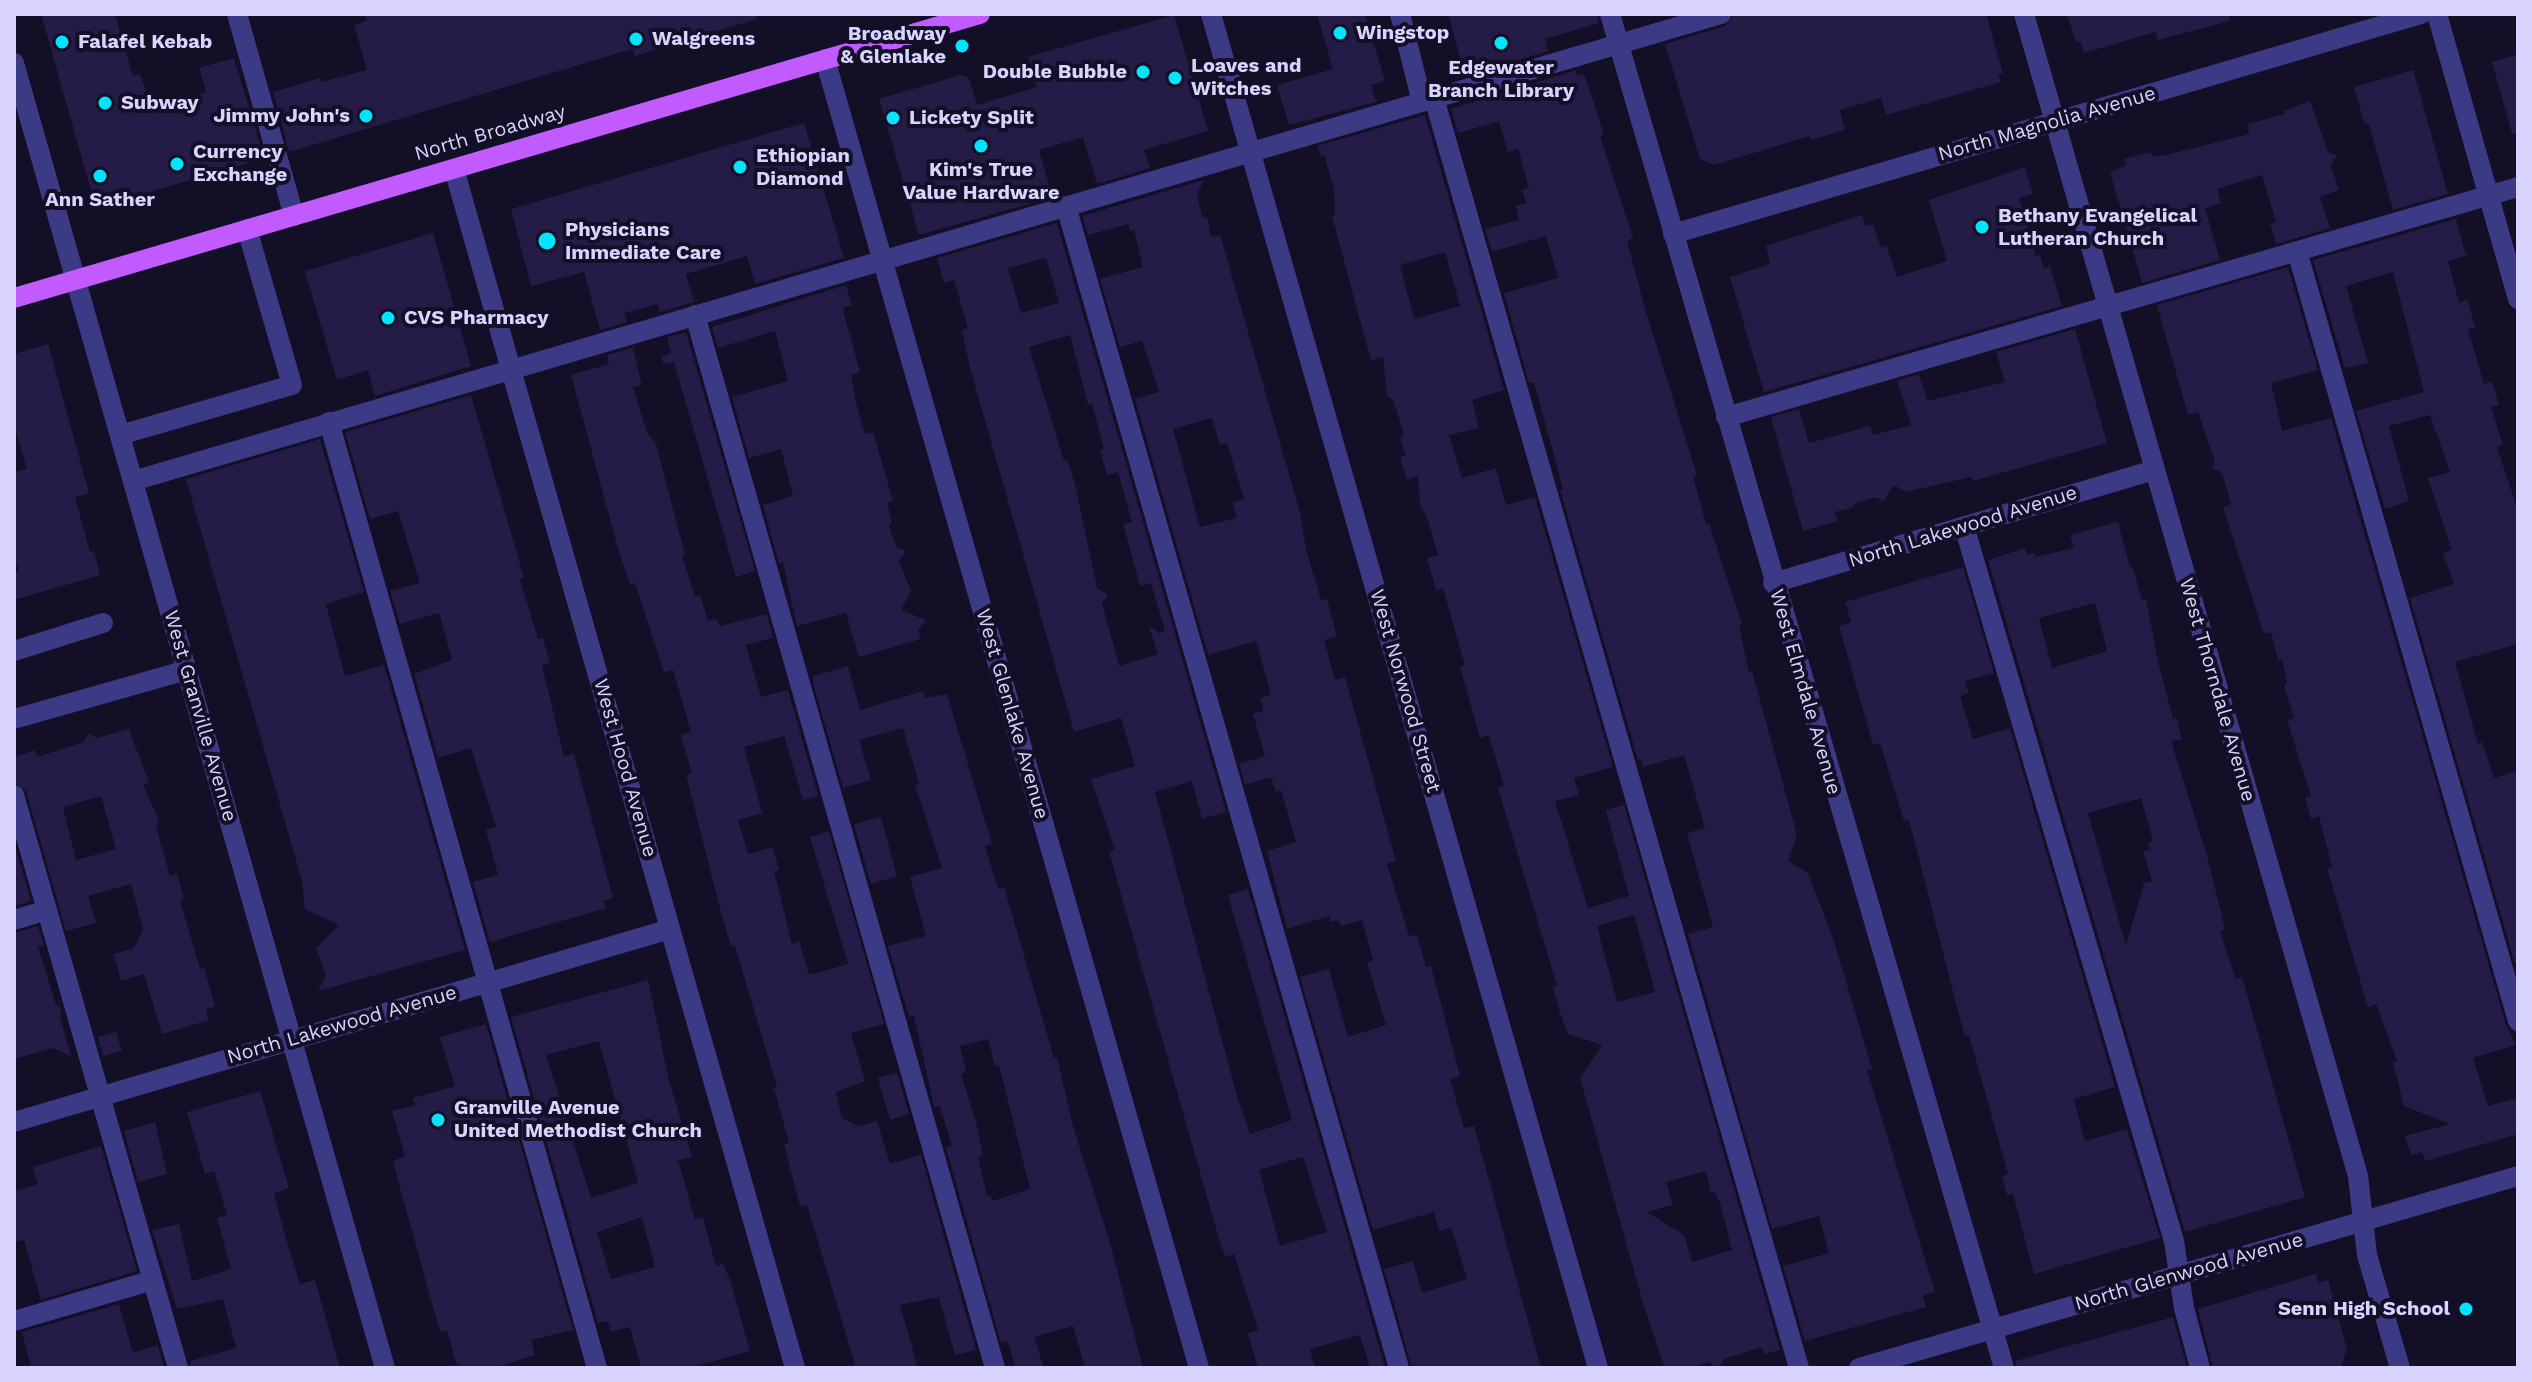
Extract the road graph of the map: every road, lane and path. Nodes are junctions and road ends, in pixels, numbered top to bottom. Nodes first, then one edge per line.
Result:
1 (237, 14) edge
2 (980, 14) edge
3 (1211, 14) edge
4 (1400, 14) edge
5 (1610, 14) edge
6 (1721, 14) edge
7 (2024, 14) edge
8 (2421, 14) edge
9 (2437, 14) edge
10 (1619, 44) junction
11 (825, 59) junction
12 (14, 63) edge
13 (1428, 100) junction
14 (2054, 122) junction
15 (1251, 152) junction
16 (454, 169) junction
17 (2518, 187) edge
18 (2489, 195) junction
19 (1066, 206) junction
20 (294, 216) junction
21 (247, 229) junction
22 (1673, 234) junction
23 (2297, 251) junction
24 (883, 260) junction
25 (76, 280) junction
26 (14, 298) edge
27 (2518, 299) edge
28 (2107, 306) junction
29 (695, 315) junction
30 (511, 369) junction
31 (1726, 417) junction
32 (329, 422) junction
33 (120, 435) junction
34 (2154, 470) junction
35 (133, 481) junction
36 (1964, 526) junction
37 (1773, 583) junction
38 (103, 623) dead end
39 (14, 651) edge
40 (187, 670) junction
41 (14, 719) edge
42 (14, 795) edge
43 (47, 910) junction
44 (14, 920) edge
45 (670, 929) junction
46 (488, 983) junction
47 (2518, 1021) edge
48 (292, 1040) junction
49 (101, 1096) junction
50 (14, 1122) edge
51 (2518, 1176) edge
52 (2365, 1221) junction
53 (2179, 1275) junction
54 (153, 1280) junction
55 (14, 1321) edge
56 (1992, 1330) junction
57 (178, 1368) edge
58 (385, 1368) edge
59 (597, 1368) edge
60 (795, 1368) edge
61 (995, 1368) edge
62 (1199, 1368) edge
63 (1399, 1368) edge
64 (1598, 1368) edge
65 (1799, 1368) edge
66 (1859, 1368) edge
67 (2004, 1368) edge
68 (2200, 1368) edge
69 (2400, 1368) edge

1 - 20 street
2 - 11 main road, North Broadway
3 - 15 street, West Norwood Street
4 - 13 street
5 - 10 street, West Elmdale Avenue
6 - 10 street
7 - 14 street, West Thorndale Avenue
8 - 14 street, North Magnolia Avenue
9 - 18 street
10 - 13 street
10 - 22 street, West Elmdale Avenue
11 - 16 main road, North Broadway
11 - 24 street, West Glenlake Avenue
12 - 25 street, West Granville Avenue
13 - 15 street
13 - 65 street
14 - 22 street, North Magnolia Avenue
14 - 28 street, West Thorndale Avenue
15 - 19 street
15 - 64 street, West Norwood Street
16 - 20 main road, North Broadway
16 - 30 street, West Hood Avenue
17 - 18 street
18 - 23 street
18 - 27 street
19 - 24 street
19 - 63 street
20 - 21 main road, North Broadway
21 - 25 main road, North Broadway
21 - 33 street
22 - 31 street, West Elmdale Avenue
23 - 28 street
23 - 47 street
24 - 29 street
24 - 62 street, West Glenlake Avenue
25 - 26 main road, North Broadway
25 - 33 street, West Granville Avenue
28 - 31 street
28 - 34 street, West Thorndale Avenue
29 - 30 street
29 - 61 street
30 - 32 street
30 - 45 street, West Hood Avenue
31 - 37 street, West Elmdale Avenue
32 - 35 street
32 - 46 street
33 - 35 street, West Granville Avenue
34 - 36 street, North Lakewood Avenue
34 - 52 street, West Thorndale Avenue
35 - 40 street, West Granville Avenue
36 - 37 street, North Lakewood Avenue
36 - 53 street
37 - 56 street, West Elmdale Avenue
38 - 39 street
40 - 41 street
40 - 48 street, West Granville Avenue
42 - 43 street
43 - 44 street
43 - 49 street
45 - 46 street, North Lakewood Avenue
45 - 60 street, West Hood Avenue
46 - 48 street, North Lakewood Avenue
46 - 59 street
48 - 49 street, North Lakewood Avenue
48 - 58 street, West Granville Avenue
49 - 50 street, North Lakewood Avenue
49 - 54 street
51 - 52 street, North Glenwood Avenue
52 - 53 street, North Glenwood Avenue
52 - 69 street, West Thorndale Avenue
53 - 56 street, North Glenwood Avenue
53 - 68 street
54 - 55 street
54 - 57 street
56 - 66 street, North Glenwood Avenue
56 - 67 street, West Elmdale Avenue

